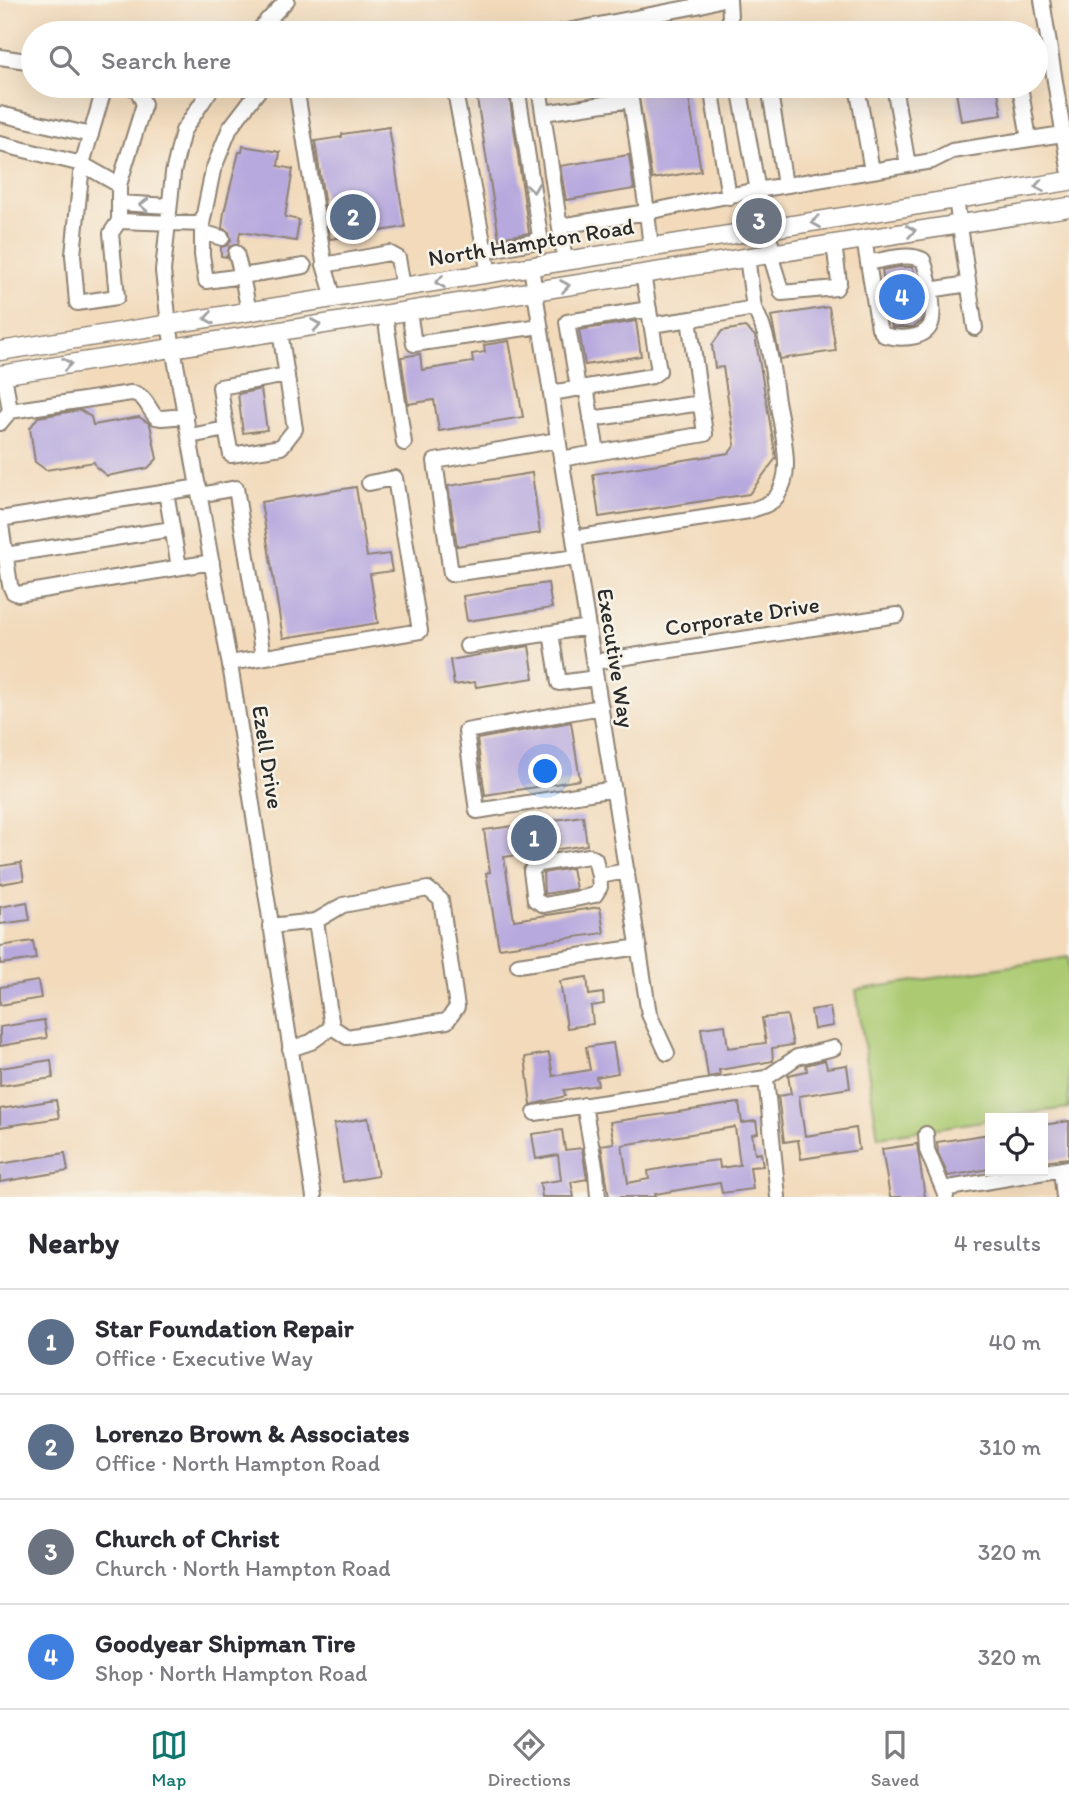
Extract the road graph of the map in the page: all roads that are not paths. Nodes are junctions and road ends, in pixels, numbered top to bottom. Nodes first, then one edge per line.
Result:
1 (287, 0) edge
2 (718, 0) edge
3 (729, 0) edge
4 (1042, 0) edge
5 (267, 20) edge
6 (638, 21) edge
7 (730, 21) edge
8 (1046, 21) edge
9 (1048, 35) edge
10 (0, 57) edge
11 (21, 60) edge
12 (102, 98) edge
13 (141, 98) edge
14 (205, 98) edge
15 (253, 98) edge
16 (298, 98) edge
17 (456, 98) edge
18 (519, 98) edge
19 (541, 98) edge
20 (713, 98) edge
21 (742, 98) edge
22 (771, 98) edge
23 (859, 98) edge
24 (896, 98) edge
25 (1022, 98) edge
26 (543, 113) junction
27 (0, 114) edge
28 (91, 135) junction
29 (1028, 139) junction
30 (1066, 140) edge
31 (0, 144) edge
32 (82, 164) junction
33 (908, 165) junction
34 (1069, 169) edge
35 (872, 171) junction
36 (1069, 181) edge
37 (119, 184) junction
38 (785, 185) junction
39 (757, 190) junction
40 (729, 197) junction
41 (956, 199) junction
42 (119, 203) junction
43 (169, 206) junction
44 (1069, 206) edge
45 (647, 212) junction
46 (119, 221) junction
47 (167, 223) junction
48 (959, 224) junction
49 (560, 226) junction
50 (202, 228) junction
51 (765, 230) junction
52 (222, 238) dead end
53 (864, 239) junction
54 (834, 243) junction
55 (650, 248) junction
56 (485, 251) junction
57 (236, 253) dead end
58 (773, 253) junction
59 (747, 257) junction
60 (565, 262) junction
61 (868, 263) junction
62 (324, 265) junction
63 (303, 266) dead end
64 (531, 267) junction
65 (489, 274) junction
66 (643, 274) junction
67 (242, 276) junction
68 (968, 284) junction
69 (403, 287) junction
70 (930, 290) junction
71 (534, 291) junction
72 (334, 298) junction
73 (754, 308) junction
74 (649, 309) junction
75 (409, 311) junction
76 (249, 312) junction
77 (385, 314) junction
78 (692, 319) junction
79 (169, 325) junction
80 (652, 325) junction
81 (540, 326) junction
82 (975, 328) dead end
83 (280, 331) junction
84 (174, 348) junction
85 (0, 352) edge
86 (2, 375) edge
87 (287, 375) junction
88 (582, 388) junction
89 (551, 393) junction
90 (701, 403) junction
91 (186, 416) junction
92 (5, 417) edge
93 (592, 419) junction
94 (226, 429) junction
95 (190, 436) junction
96 (558, 440) junction
97 (404, 443) dead end
98 (597, 452) junction
99 (561, 458) junction
100 (369, 483) dead end
101 (199, 491) junction
102 (166, 492) junction
103 (0, 519) edge
104 (172, 529) junction
105 (574, 538) junction
106 (5, 555) junction
107 (577, 557) junction
108 (212, 562) junction
109 (179, 567) junction
110 (897, 615) dead end
111 (588, 627) junction
112 (551, 633) junction
113 (467, 646) dead end
114 (263, 657) junction
115 (594, 662) junction
116 (230, 663) junction
117 (596, 678) junction
118 (601, 707) junction
119 (614, 789) junction
120 (627, 872) junction
121 (598, 876) junction
122 (316, 920) junction
123 (271, 926) junction
124 (639, 947) junction
125 (517, 965) dead end
126 (332, 1027) junction
127 (834, 1048) dead end
128 (290, 1049) junction
129 (667, 1053) dead end
130 (766, 1078) junction
131 (584, 1105) junction
132 (535, 1113) dead end
133 (926, 1134) dead end
134 (1065, 1169) edge
135 (945, 1193) edge
136 (314, 1197) edge
137 (598, 1197) edge
138 (778, 1197) edge
139 (1064, 1197) edge

1 - 5 street
2 - 6 street
3 - 7 street
4 - 8 street
9 - 30 street
10 - 11 street
12 - 28 street
13 - 37 street
14 - 43 street, Ezell Drive
15 - 50 street
16 - 62 street
17 - 56 street
18 -> 56 street
19 - 26 street
20 - 40 street
21 - 39 street
22 - 38 street
23 - 35 street
24 - 33 street
25 - 29 street
26 - 45 street
26 - 49 street
27 - 28 street
28 - 32 street
29 - 30 street
29 - 33 street
30 - 34 street
31 - 32 street
32 - 37 street
32 - 46 street
33 - 35 street
35 - 38 street
36 -> 41 main road, North Hampton Road
37 - 42 street
38 - 39 street
39 - 40 street
39 - 51 street
40 - 45 street
41 - 48 street
41 -> 51 main road, North Hampton Road
43 -> 42 street
42 - 46 street
43 - 47 street, Ezell Drive
44 - 48 main road
45 - 49 street
45 - 55 street
46 - 47 street
47 - 50 street
47 - 79 street, Ezell Drive
53 -> 48 main road
48 - 68 street
49 - 60 street
50 - 52 street
50 - 67 street
51 - 55 main road, North Hampton Road
51 - 58 street
53 - 54 main road
53 - 61 street
54 - 58 main road
54 - 58 street
55 - 60 main road, North Hampton Road
56 - 65 street
57 - 67 street
58 - 59 main road
59 - 66 main road
59 - 73 street
60 - 64 main road, North Hampton Road
61 - 70 street
61 - 70 street
62 - 69 street
62 - 72 street
63 - 67 street
64 - 65 main road, North Hampton Road
64 - 71 street, Executive Way
65 -> 69 main road, North Hampton Road
71 -> 66 main road
66 - 74 street
67 - 76 street
68 - 70 street
68 - 82 street
69 - 72 main road, North Hampton Road
71 - 75 main road
71 - 81 street, Executive Way
72 - 76 main road, North Hampton Road
73 - 78 street
73 - 105 street
74 - 80 street
74 - 88 street
75 - 77 main road
75 - 81 street
76 -> 79 main road, North Hampton Road
83 -> 77 main road
77 - 97 street
78 - 80 street
78 - 90 street
79 - 84 street, Ezell Drive
79 - 85 main road, North Hampton Road
80 - 88 street
81 - 89 street, Executive Way
83 - 84 main road
83 - 87 street
86 -> 84 main road
84 - 91 street, Ezell Drive
85 - 86 main road
86 - 92 street
87 - 94 street
87 - 94 street
88 - 89 street
88 - 93 street
89 - 96 street, Executive Way
90 - 93 street
90 - 98 street
91 - 92 street
91 - 95 street, Ezell Drive
93 - 98 street
94 - 95 street
95 - 101 street, Ezell Drive
96 - 99 street, Executive Way
96 - 107 street
98 - 99 street
99 - 105 street, Executive Way
100 - 114 street
101 - 102 street
101 - 108 street, Ezell Drive
101 - 114 street
102 - 103 street
102 - 104 street
103 - 106 street
104 - 106 street
104 - 109 street
105 - 107 street, Executive Way
106 - 109 street
107 - 111 street, Executive Way
108 - 109 street
108 - 116 street, Ezell Drive
110 - 115 street, Corporate Drive
111 - 112 street
111 - 115 street, Executive Way
112 - 113 street
112 - 117 street
114 - 116 street
115 - 117 street, Executive Way
116 - 123 street, Ezell Drive
117 - 118 street, Executive Way
118 - 119 street, Executive Way
118 - 119 street
119 - 120 street, Executive Way
120 - 121 street
120 - 124 street, Executive Way
121 - 121 street
122 - 123 street
122 - 126 street
122 - 126 street
123 - 128 street, Ezell Drive
124 - 125 street
124 - 129 street, Executive Way
126 - 128 street
127 - 130 street
128 - 136 street, Ezell Drive
130 - 131 street
130 - 138 street
131 - 132 street
131 - 137 street
133 - 135 street
134 - 135 street
134 - 139 street

